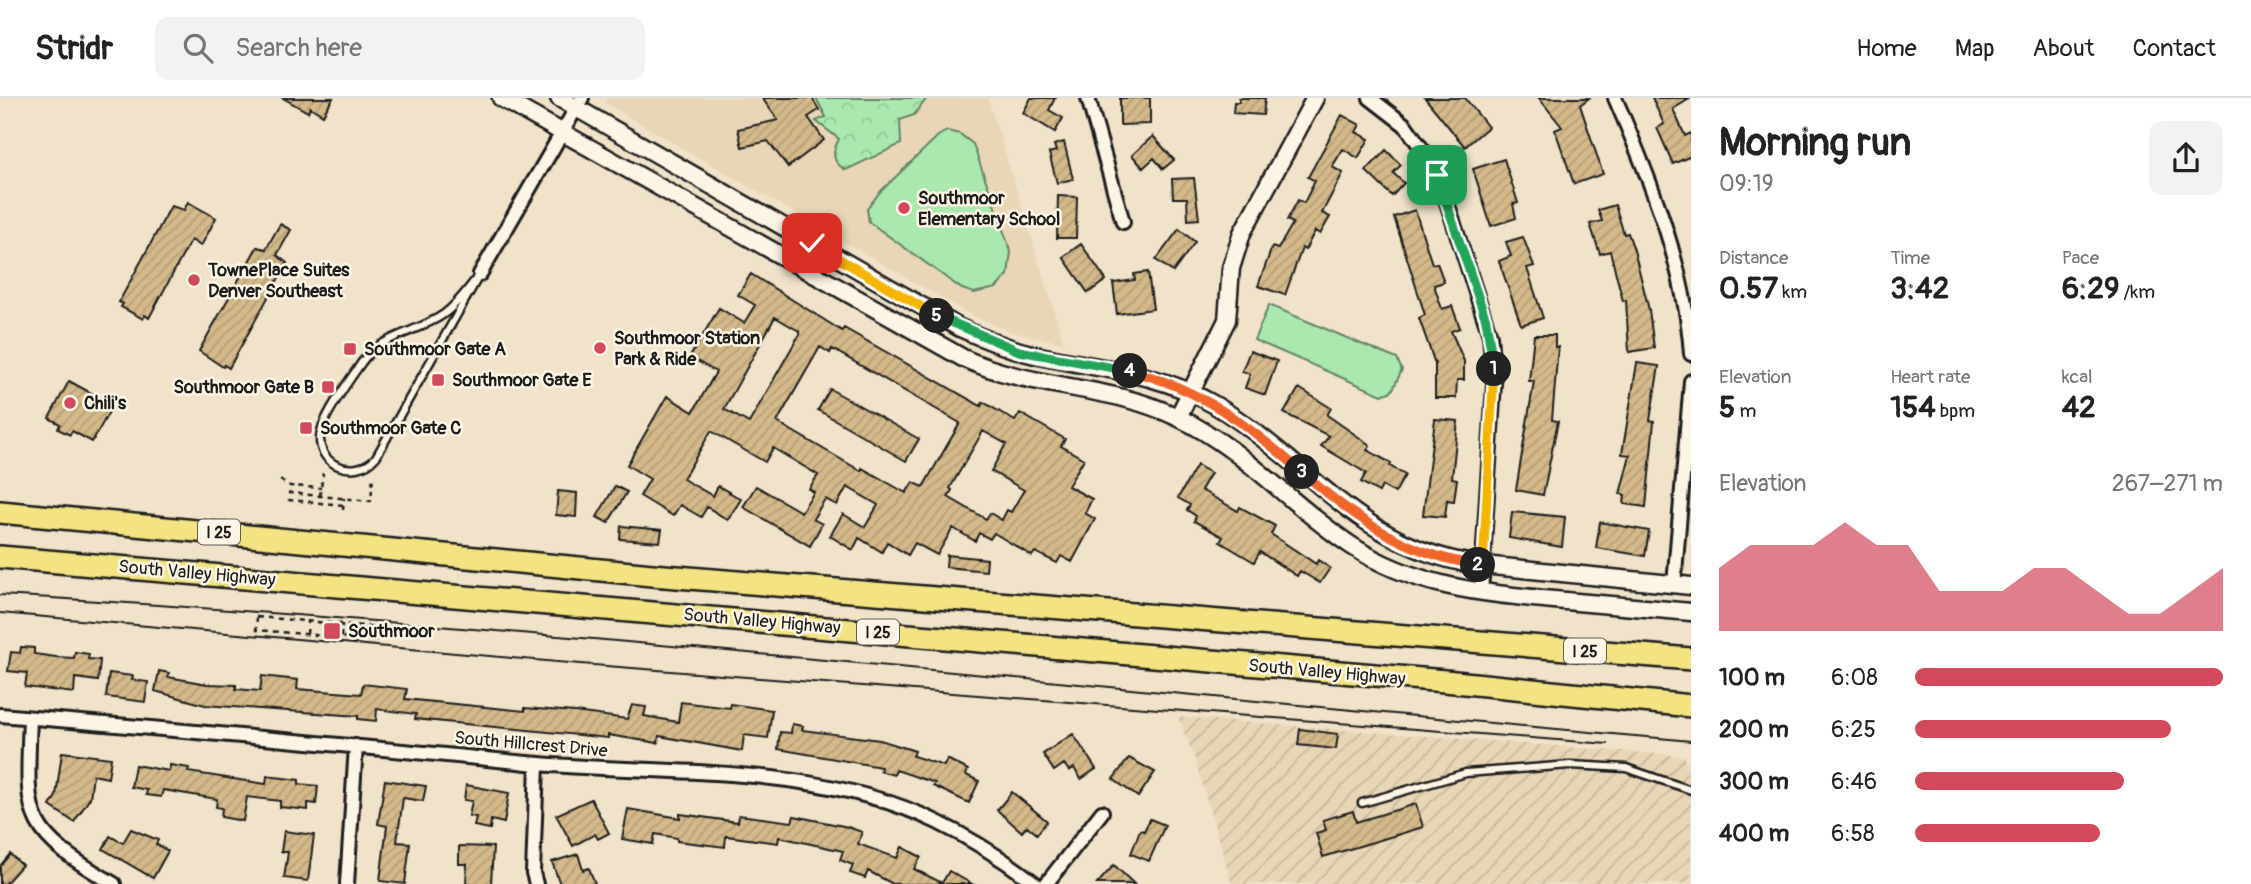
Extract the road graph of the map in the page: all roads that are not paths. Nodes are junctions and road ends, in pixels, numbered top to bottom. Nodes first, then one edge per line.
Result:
1 (501, 98) edge
2 (559, 98) edge
3 (1088, 98) edge
4 (1315, 98) edge
5 (1370, 98) edge
6 (1615, 98) edge
7 (579, 103) edge
8 (562, 133) junction
9 (1123, 222) dead end
10 (480, 274) junction
11 (1691, 354) edge
12 (1691, 382) edge
13 (1192, 392) junction
14 (1178, 417) junction
15 (0, 501) edge
16 (0, 512) edge
17 (133, 523) junction
18 (0, 556) edge
19 (1483, 565) junction
20 (115, 566) junction
21 (0, 568) edge
22 (1674, 585) junction
23 (1691, 586) edge
24 (1481, 593) junction
25 (1691, 612) edge
26 (1691, 659) edge
27 (1691, 706) edge
28 (0, 715) edge
29 (30, 718) junction
30 (356, 746) junction
31 (537, 764) junction
32 (1691, 790) edge
33 (1362, 803) dead end
34 (1102, 812) dead end
35 (114, 884) edge
36 (347, 884) edge
37 (536, 884) edge
38 (1036, 884) edge
39 (1046, 884) edge

1 - 8 main road
2 - 7 main road
3 - 9 street
4 - 13 main road
5 - 19 street
6 - 11 street
7 - 8 street
7 - 13 main road
8 - 10 street
8 - 14 main road
10 - 10 lane
12 - 22 street
13 - 14 main road
13 - 19 main road
14 - 24 main road
15 - 17 highway
16 - 17 highway, South Valley Highway / I 25
17 - 26 highway, South Valley Highway / I 25
18 - 20 highway, South Valley Highway / I 25
19 - 22 main road
19 - 24 street
20 - 21 highway
20 - 27 highway, South Valley Highway / I 25
22 - 23 main road
24 - 25 main road
28 - 29 street, South Hillcrest Drive
29 - 30 street, South Hillcrest Drive
29 - 35 street
30 - 31 street, South Hillcrest Drive
30 - 36 street
31 - 37 street
31 - 38 street, South Hillcrest Drive
32 - 33 lane
34 - 39 street

